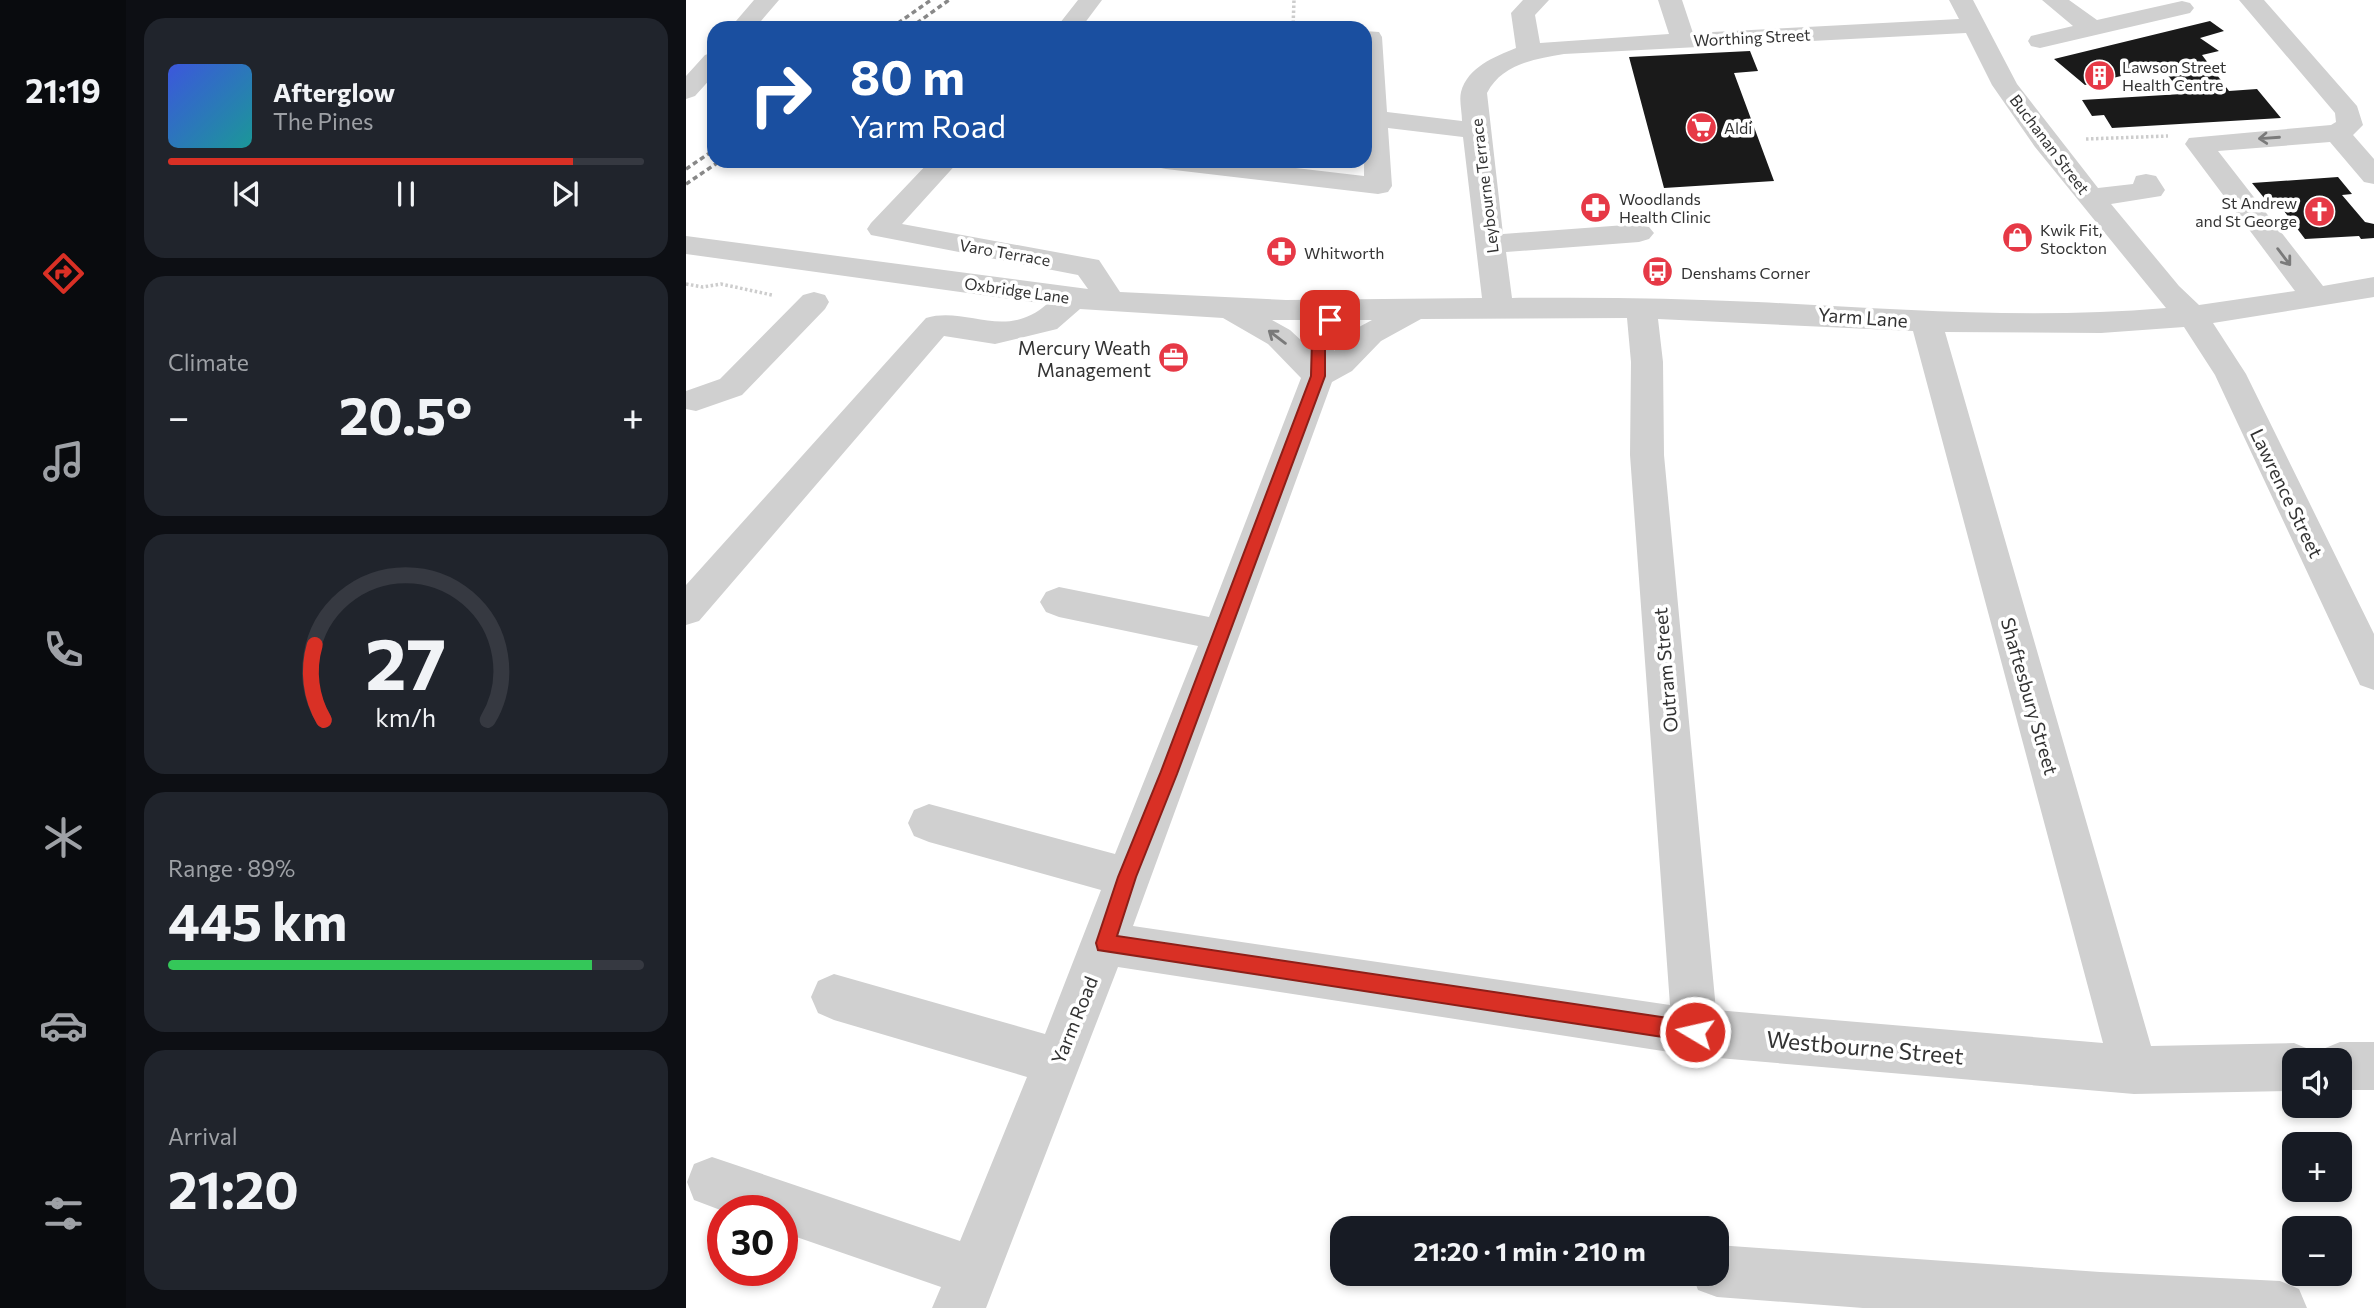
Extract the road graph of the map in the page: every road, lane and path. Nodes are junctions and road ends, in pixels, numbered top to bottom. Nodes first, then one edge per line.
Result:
1 (767, 0) edge
2 (1090, 0) edge
3 (1294, 0) edge
4 (1537, 0) edge
5 (1670, 0) edge
6 (1961, 0) edge
7 (2054, 0) edge
8 (2251, 0) edge
9 (2182, 8) dead end
10 (748, 21) edge
11 (1074, 21) edge
12 (1293, 21) edge
13 (1976, 25) junction
14 (2093, 29) junction
15 (1683, 41) junction
16 (2040, 41) dead end
17 (1529, 52) junction
18 (707, 68) edge
19 (686, 92) edge
20 (1372, 118) edge
21 (1476, 130) junction
22 (2337, 133) junction
23 (1372, 141) edge
24 (2045, 141) junction
25 (2199, 144) junction
26 (938, 168) edge
27 (1225, 168) edge
28 (2374, 176) edge
29 (2147, 182) dead end
30 (2090, 198) junction
31 (1639, 233) dead end
32 (1490, 244) junction
33 (686, 245) edge
34 (686, 284) edge
35 (2374, 287) edge
36 (774, 296) dead end
37 (1073, 298) junction
38 (2316, 298) junction
39 (814, 302) dead end
40 (1111, 302) junction
41 (1419, 307) junction
42 (1498, 307) junction
43 (1228, 308) junction
44 (1642, 308) junction
45 (1350, 309) junction
46 (2193, 317) junction
47 (1926, 321) junction
48 (1318, 376) junction
49 (689, 403) edge
50 (1059, 602) dead end
51 (686, 610) edge
52 (1222, 635) junction
53 (2374, 674) edge
54 (929, 823) dead end
55 (1127, 877) junction
56 (1105, 943) junction
57 (834, 997) dead end
58 (1695, 1032) junction
59 (1058, 1062) junction
60 (2352, 1066) edge
61 (2374, 1066) edge
62 (2282, 1067) edge
63 (2134, 1070) junction
64 (712, 1182) dead end
65 (1729, 1272) edge
66 (966, 1290) edge
67 (2100, 1303) edge
68 (2280, 1308) edge

1 - 10 street
2 - 11 street
3 - 12 path
4 - 17 street
5 - 15 street
6 - 13 street, Buchanan Street
7 - 14 street
8 - 22 street
9 - 14 street
13 - 15 street, Worthing Street
13 - 24 street, Buchanan Street
14 - 16 street
15 - 17 street, Worthing Street
17 - 21 street, Leybourne Terrace
18 - 19 street
20 - 21 street
21 - 32 street, Leybourne Terrace
22 -> 25 street
22 - 28 street
23 - 27 street
24 - 25 path
24 - 30 street, Buchanan Street
25 -> 38 street
26 - 40 street, Varo Terrace
29 - 30 street
30 - 46 street, Buchanan Street
31 - 32 street
32 - 42 street, Leybourne Terrace
33 - 37 street, Oxbridge Lane
34 - 36 path
35 - 38 street, Yarm Lane
37 - 40 street, Oxbridge Lane
37 - 51 street
38 - 46 street, Yarm Lane
39 - 49 street
40 - 43 street, Oxbridge Lane
41 - 42 street, Yarm Lane
41 - 45 street, Yarm Lane
41 - 48 street
42 - 44 street, Yarm Lane
43 - 45 street, Oxbridge Lane
48 -> 43 street
44 - 47 street, Yarm Lane
44 - 58 street, Outram Street
45 - 48 street, Yarm Road
46 - 47 street, Yarm Lane
46 - 53 street, Lawrence Street
47 - 63 street, Shaftesbury Street
48 - 52 street, Yarm Road
50 - 52 street
52 - 55 street, Yarm Road
54 - 55 street
55 - 56 street, Yarm Road
56 - 58 street, Westbourne Street
56 - 59 street, Yarm Road
57 - 59 street
58 - 63 street, Westbourne Street
59 - 66 street, Yarm Road
60 - 61 street
62 - 63 street, Westbourne Street
64 - 66 street
65 - 67 street
67 - 68 street

